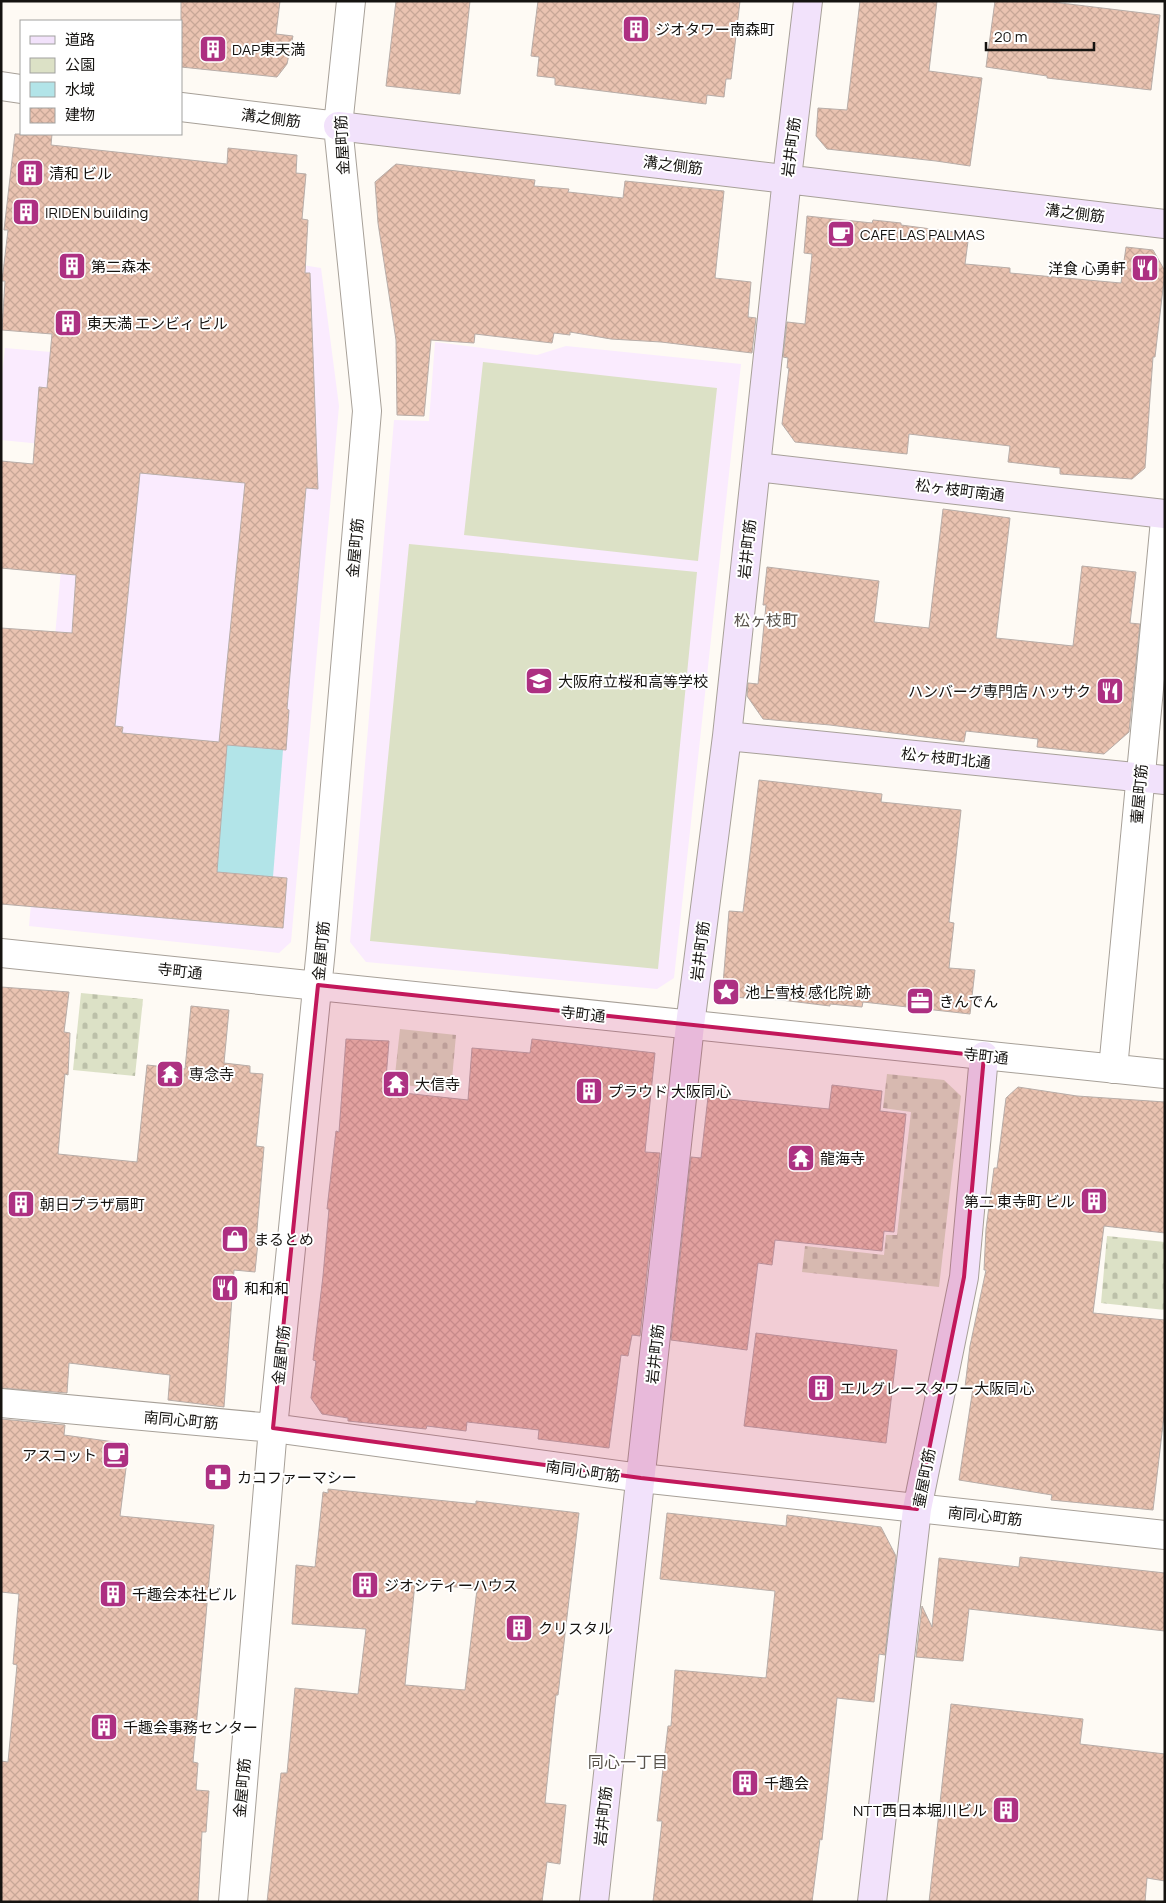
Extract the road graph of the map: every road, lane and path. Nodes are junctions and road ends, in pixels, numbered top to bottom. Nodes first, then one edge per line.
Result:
1 (351, 1) edge
2 (808, 1) edge
3 (1, 86) edge
4 (20, 89) edge
5 (182, 108) edge
6 (338, 126) junction
7 (787, 178) junction
8 (1165, 224) edge
9 (756, 467) junction
10 (1165, 514) edge
11 (1165, 520) edge
12 (727, 736) junction
13 (1153, 778) edge
14 (1, 953) edge
15 (318, 985) junction
16 (690, 1025) junction
17 (984, 1056) junction
18 (1113, 1069) junction
19 (1165, 1074) edge
20 (1, 1402) edge
21 (274, 1428) junction
22 (641, 1478) junction
23 (917, 1509) junction
24 (1165, 1535) edge
25 (233, 1902) edge
26 (594, 1902) edge
27 (872, 1902) edge

1 - 6 street, 金屋町筋
2 - 7 street, 岩井町筋
3 - 4 street
5 - 6 street, 溝之側筋
6 - 7 street, 溝之側筋
6 - 15 street, 金屋町筋
7 - 8 street, 溝之側筋
7 - 9 street, 岩井町筋
9 - 10 street, 松ヶ枝町南通
9 - 12 street, 岩井町筋
11 - 13 street, 壷屋町筋
12 - 13 street, 松ヶ枝町北通
12 - 16 street, 岩井町筋
13 - 18 street, 壷屋町筋
14 - 15 street, 寺町通
15 - 16 street, 寺町通
15 - 21 street, 金屋町筋
16 - 17 street, 寺町通
16 - 22 street, 岩井町筋
17 - 18 street, 寺町通
17 - 23 street, 壷屋町筋
18 - 19 street, 寺町通
20 - 21 street, 南同心町筋
21 - 22 street, 南同心町筋
21 - 25 street, 金屋町筋
22 - 23 street, 南同心町筋
22 - 26 street, 岩井町筋
23 - 24 street, 南同心町筋
23 - 27 street, 壷屋町筋

